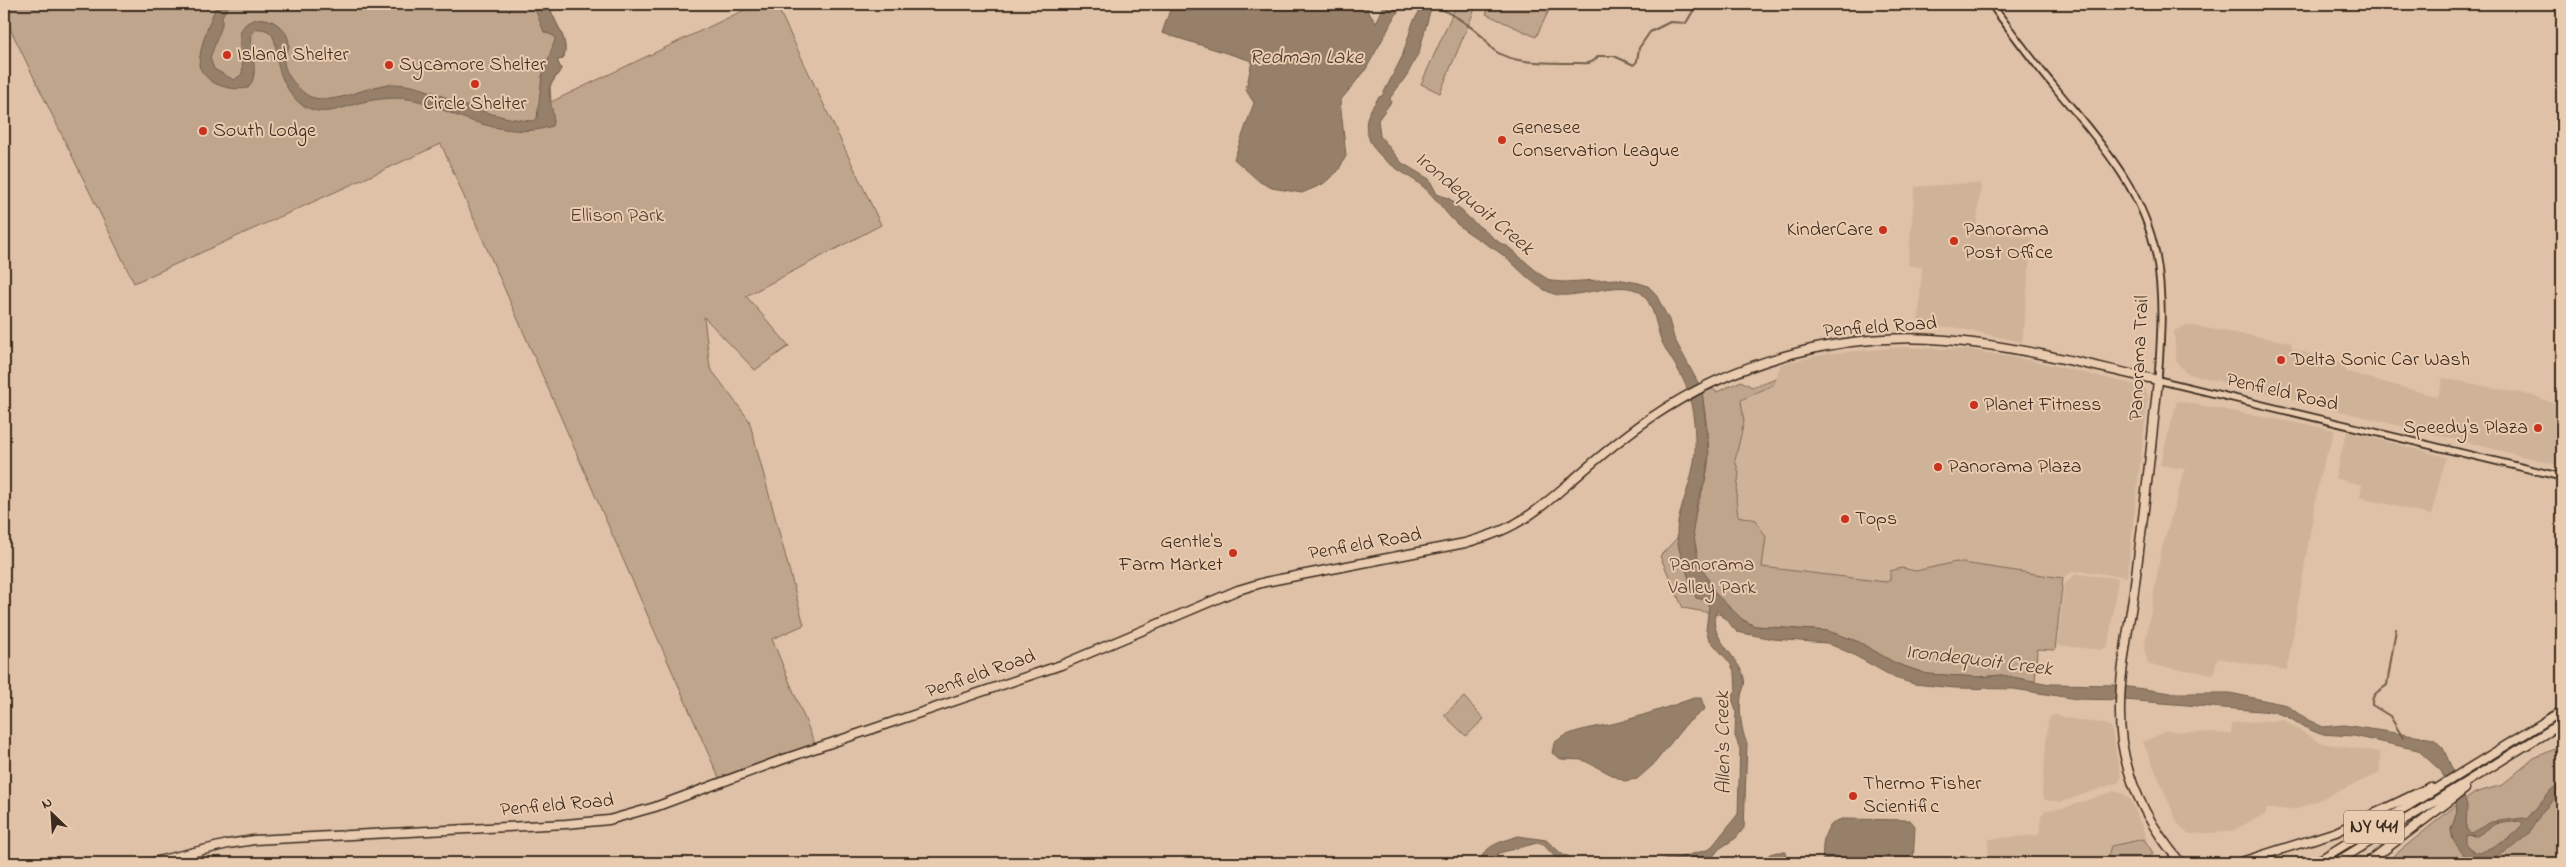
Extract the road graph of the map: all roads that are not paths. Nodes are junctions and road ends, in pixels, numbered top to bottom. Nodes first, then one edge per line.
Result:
1 (1991, 4) edge
2 (2158, 380) junction
3 (2562, 477) edge
4 (2562, 711) edge
5 (2562, 724) edge
6 (2432, 789) junction
7 (2440, 802) junction
8 (149, 863) edge
9 (2181, 863) edge
10 (2238, 863) edge
11 (2315, 863) edge
12 (2334, 863) edge
13 (2367, 863) edge

1 - 2 street, Panorama Trail
2 - 3 street, Penfield Road
2 - 8 main road, Penfield Road
2 - 9 main road, Panorama Trail
4 - 6 main road
5 - 7 main road
6 - 10 main road
6 - 11 main road, NY 441
7 - 12 main road, NY 441
7 - 13 main road

